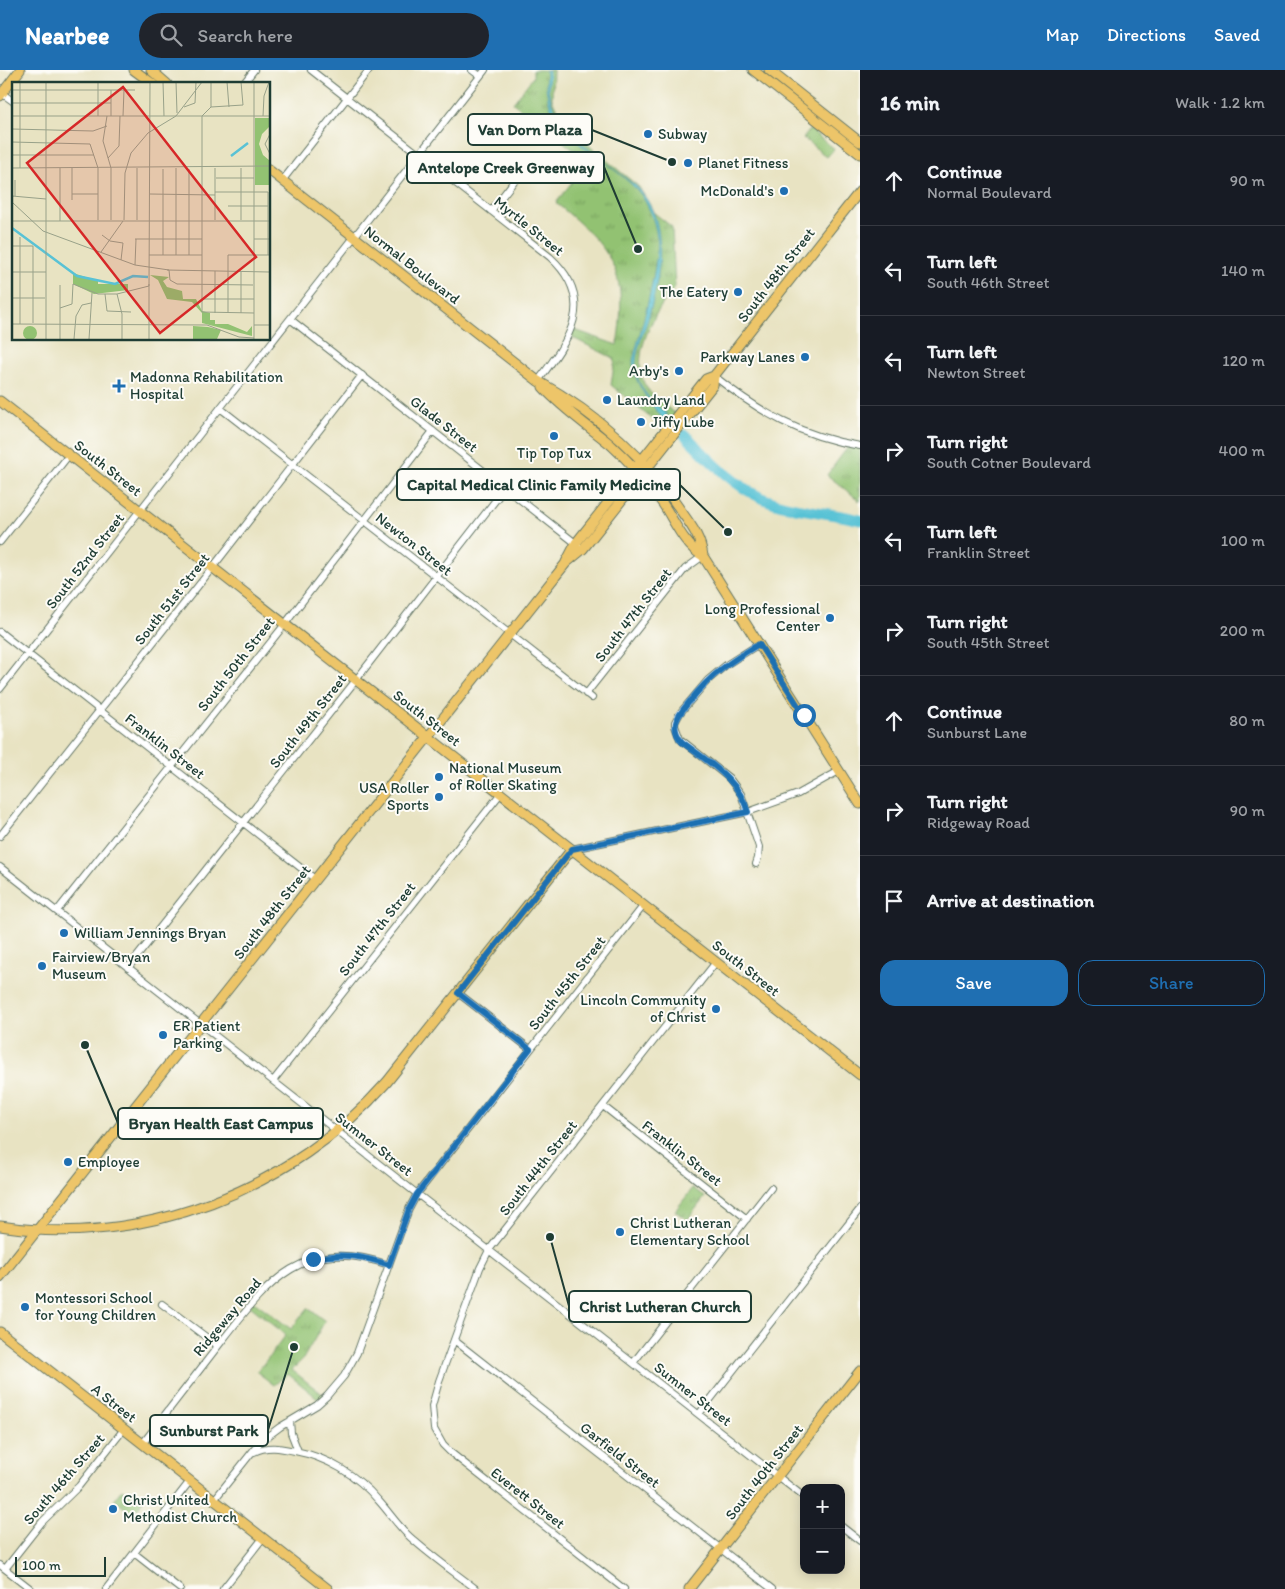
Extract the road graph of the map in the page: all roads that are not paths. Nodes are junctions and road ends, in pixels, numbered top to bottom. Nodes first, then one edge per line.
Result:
1 (20, 70) edge
2 (134, 70) edge
3 (151, 70) edge
4 (254, 70) edge
5 (311, 70) edge
6 (369, 70) edge
7 (472, 70) edge
8 (485, 70) edge
9 (752, 70) edge
10 (769, 70) edge
11 (480, 76) junction
12 (150, 82) edge
13 (165, 82) edge
14 (245, 82) edge
15 (1, 94) edge
16 (347, 98) junction
17 (12, 101) edge
18 (860, 142) edge
19 (419, 154) junction
20 (860, 154) edge
21 (528, 163) dead end
22 (270, 171) edge
23 (282, 181) junction
24 (860, 191) edge
25 (491, 211) junction
26 (355, 237) junction
27 (290, 319) junction
28 (362, 375) junction
29 (714, 376) junction
30 (538, 381) junction
31 (0, 400) edge
32 (220, 408) junction
33 (434, 431) junction
34 (860, 446) edge
35 (69, 455) junction
36 (645, 463) junction
37 (292, 464) junction
38 (638, 472) junction
39 (505, 488) junction
40 (141, 511) junction
41 (364, 520) junction
42 (0, 542) edge
43 (580, 546) junction
44 (703, 556) junction
45 (213, 567) junction
46 (435, 577) junction
47 (285, 624) junction
48 (0, 632) edge
49 (509, 634) junction
50 (759, 644) junction
51 (28, 654) junction
52 (356, 680) junction
53 (0, 689) edge
54 (586, 694) junction
55 (592, 698) dead end
56 (100, 710) junction
57 (428, 736) junction
58 (171, 767) junction
59 (839, 771) junction
60 (500, 793) junction
61 (860, 804) edge
62 (748, 812) junction
63 (243, 823) junction
64 (0, 836) edge
65 (572, 849) junction
66 (756, 864) dead end
67 (0, 867) edge
68 (315, 879) junction
69 (644, 905) junction
70 (57, 911) junction
71 (716, 962) junction
72 (128, 968) junction
73 (458, 993) junction
74 (201, 1024) junction
75 (530, 1049) junction
76 (860, 1075) edge
77 (273, 1081) junction
78 (603, 1106) junction
79 (337, 1131) junction
80 (771, 1188) dead end
81 (417, 1194) junction
82 (860, 1209) edge
83 (747, 1219) junction
84 (0, 1226) edge
85 (38, 1230) junction
86 (489, 1250) junction
87 (389, 1265) junction
88 (0, 1278) edge
89 (162, 1304) dead end
90 (0, 1332) edge
91 (454, 1340) junction
92 (218, 1346) junction
93 (633, 1363) junction
94 (860, 1371) edge
95 (699, 1414) junction
96 (432, 1416) joint
97 (290, 1421) junction
98 (124, 1429) junction
99 (143, 1443) junction
100 (298, 1452) junction
101 (248, 1456) junction
102 (778, 1477) junction
103 (190, 1481) junction
104 (800, 1494) edge
105 (214, 1500) junction
106 (845, 1529) edge
107 (263, 1538) junction
108 (860, 1541) edge
109 (720, 1549) junction
110 (134, 1553) junction
111 (3, 1567) edge
112 (31, 1589) edge
113 (106, 1589) edge
114 (180, 1589) edge
115 (223, 1589) edge
116 (328, 1589) edge
117 (476, 1589) edge
118 (624, 1589) edge
119 (689, 1589) edge
120 (772, 1589) edge

1 - 15 main road
2 - 12 main road
3 - 13 main road
4 - 14 street
5 - 16 street, Myrtle Street
6 - 16 street
7 - 11 street
8 - 11 street, South 52nd Street
9 - 20 main road
10 - 18 main road
11 - 19 street, South 52nd Street
15 - 17 street
16 - 19 street, Myrtle Street
16 - 23 street
19 - 25 street, Myrtle Street
19 - 26 street, South 52nd Street
21 - 25 street
22 - 23 main road, Normal Boulevard
23 - 26 main road, Normal Boulevard
24 - 29 main road, South 48th Street
25 - 30 street, Myrtle Street
26 - 27 street, South 52nd Street
26 - 30 main road, Normal Boulevard
27 - 28 street, Glade Street
27 - 32 street, South 52nd Street
28 - 33 street, Glade Street
28 - 37 street, South 51st Street
29 - 34 street
29 - 36 main road, South 48th Street
30 - 36 main road, Normal Boulevard
30 - 38 main road, Normal Boulevard
31 - 35 main road, South Street
32 - 37 street, Newton Street
32 - 40 street, South 52nd Street
33 - 39 street, Glade Street
33 - 41 street, South 50th Street
35 - 40 main road, South Street
35 - 42 street
36 - 38 main road, South 48th Street
36 - 44 main road, Normal Boulevard
37 - 41 street, Newton Street
37 - 45 street, South 51st Street
38 - 43 main road, South 48th Street
38 - 44 main road, Normal Boulevard
39 - 43 street, Glade Street
39 - 46 street, South 49th Street
40 - 45 main road, South Street
40 - 51 street, South 52nd Street
41 - 46 street, Newton Street
41 - 47 street, South 50th Street
43 - 49 main road, South 48th Street
44 - 50 main road, Normal Boulevard
44 - 54 street, South 47th Street
45 - 47 main road, South Street
45 - 56 street, South 51st Street
46 - 49 street, Newton Street
46 - 52 street, South 49th Street
47 - 52 main road, South Street
47 - 58 street, South 50th Street
48 - 51 street, Franklin Street
49 - 54 street, Newton Street
49 - 57 main road, South 48th Street
50 - 59 main road, Normal Boulevard
50 - 62 street
51 - 53 street, South 52nd Street
51 - 56 street, Franklin Street
52 - 57 main road, South Street
52 - 63 street, South 49th Street
54 - 55 street, Newton Street
56 - 58 street, Franklin Street
56 - 64 street, South 51st Street
57 - 60 main road, South Street
57 - 68 main road, South 48th Street
58 - 63 street, Franklin Street
58 - 70 street, South 50th Street
59 - 61 main road, Normal Boulevard
59 - 62 street
60 - 65 main road, South Street
60 - 77 street, South 47th Street
62 - 65 street
62 - 66 street
63 - 68 street, Franklin Street
63 - 72 street, South 49th Street
65 - 69 main road, South Street
65 - 73 main road
67 - 70 street, Sumner Street
68 - 74 main road, South 48th Street
69 - 71 main road, South Street
69 - 75 street, South 45th Street
70 - 72 street, Sumner Street
71 - 76 main road, South Street
71 - 78 street, South 44th Street
72 - 74 street, Sumner Street
73 - 75 street
73 - 79 main road
74 - 77 street, Sumner Street
74 - 85 main road, South 48th Street
75 - 81 street, South 45th Street
77 - 79 street, Sumner Street
78 - 83 street, Franklin Street
78 - 86 street, South 44th Street
79 - 81 street, Sumner Street
79 - 85 main road
80 - 83 street
81 - 86 street, Sumner Street
81 - 87 street, South 45th Street
82 - 95 street
83 - 93 street
84 - 85 main road
85 - 88 main road, South 48th Street
86 - 91 street, South 44th Street
86 - 93 street, Sumner Street
87 - 92 street, Ridgeway Road
87 - 97 street, South 45th Street
89 - 92 street
90 - 98 main road, A Street
91 - 96 street, South 44th Street
91 - 109 street, Garfield Street
92 - 99 street, Ridgeway Road
93 - 95 street, Sumner Street
94 - 102 main road, South 40th Street
95 - 102 street, Sumner Street
96 - 118 street, Everett Street
97 - 100 street
97 - 101 street, South 45th Street
98 - 99 main road, A Street
98 - 111 street, South 46th Street
99 - 103 main road, A Street
100 - 101 street
100 - 117 street
101 - 105 street, South 45th Street
102 - 104 street, Sumner Street
102 - 109 main road, South 40th Street
103 - 105 main road, A Street
103 - 110 street
105 - 107 main road, A Street
106 - 108 street
107 - 115 street
107 - 116 main road, A Street
109 - 119 main road, South 40th Street
109 - 120 street, Garfield Street
110 - 113 street
110 - 114 street
111 - 112 street

